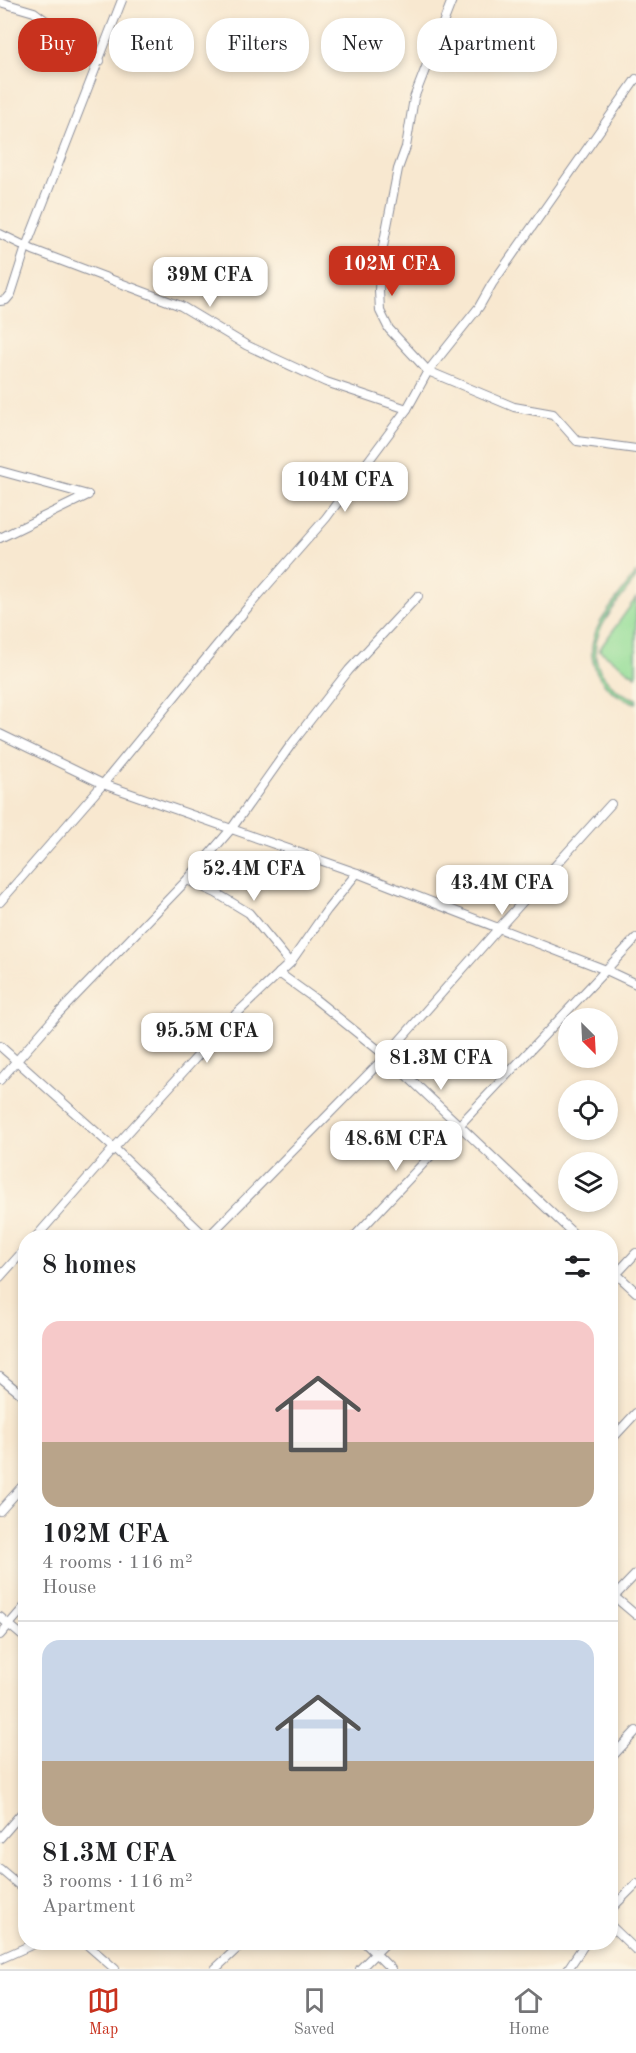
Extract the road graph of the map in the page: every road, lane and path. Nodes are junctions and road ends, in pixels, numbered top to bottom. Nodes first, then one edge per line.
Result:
1 (122, 0) edge
2 (452, 0) edge
3 (0, 2) edge
4 (100, 61) junction
5 (636, 79) edge
6 (0, 234) edge
7 (26, 247) junction
8 (0, 301) edge
9 (428, 371) junction
10 (407, 409) junction
11 (636, 449) edge
12 (0, 471) edge
13 (0, 538) edge
14 (418, 596) dead end
15 (0, 734) edge
16 (103, 784) junction
17 (611, 804) dead end
18 (232, 828) junction
19 (357, 873) junction
20 (187, 880) junction
21 (0, 902) edge
22 (498, 929) junction
23 (636, 938) edge
24 (290, 963) junction
25 (606, 970) junction
26 (279, 973) junction
27 (636, 984) edge
28 (0, 1046) edge
29 (386, 1056) junction
30 (17, 1061) junction
31 (0, 1080) edge
32 (458, 1124) junction
33 (114, 1148) junction
34 (42, 1230) edge
35 (199, 1230) edge
36 (215, 1230) edge
37 (360, 1230) edge
38 (570, 1230) edge
39 (636, 1253) edge
40 (18, 1257) edge
41 (618, 1268) edge
42 (618, 1275) edge
43 (0, 1277) edge
44 (636, 1292) edge
45 (2, 1382) edge
46 (18, 1393) edge
47 (636, 1413) edge
48 (618, 1433) edge
49 (18, 1491) edge
50 (0, 1511) edge
51 (636, 1574) edge
52 (618, 1591) edge
53 (618, 1602) edge
54 (18, 1614) edge
55 (636, 1615) edge
56 (0, 1617) edge
57 (9, 1624) junction
58 (18, 1632) edge
59 (0, 1635) edge
60 (636, 1731) edge
61 (618, 1750) edge
62 (18, 1817) edge
63 (0, 1838) edge
64 (0, 1869) edge
65 (636, 1884) edge
66 (18, 1885) edge
67 (618, 1902) edge
68 (618, 1933) edge
69 (20, 1950) edge
70 (93, 1950) edge
71 (235, 1950) edge
72 (372, 1950) edge
73 (378, 1950) edge
74 (581, 1950) edge
75 (636, 1950) edge
76 (375, 1953) junction
77 (0, 1959) edge
78 (115, 1969) edge
79 (215, 1969) edge
80 (360, 1969) edge
81 (392, 1969) edge
82 (568, 1969) edge

1 - 4 street
2 - 9 street
3 - 4 street
4 - 7 street
5 - 9 street
6 - 7 street
7 - 8 street
7 - 10 street
9 - 10 street
9 - 11 street
10 - 16 street
12 - 13 street
14 - 18 street
15 - 16 street
16 - 18 street
16 - 21 street
17 - 22 street
18 - 19 street
18 - 20 street
19 - 22 street
19 - 24 street
20 - 24 street
20 - 30 street
22 - 25 street
22 - 29 street
23 - 25 street
24 - 26 street
25 - 27 street
25 - 32 street
26 - 29 street
26 - 33 street
28 - 30 street
29 - 32 street
29 - 36 street
30 - 31 street
30 - 33 street
32 - 37 street
32 - 38 street
33 - 34 street
33 - 35 street
39 - 41 street
40 - 43 street
42 - 44 street
45 - 46 street
47 - 48 street
49 - 50 street
51 - 52 street
53 - 55 street
54 - 57 street
56 - 57 street
57 - 58 street
57 - 59 street
60 - 61 street
62 - 63 street
64 - 66 street
65 - 67 street
68 - 75 street
69 - 77 street
70 - 78 street
71 - 79 street
72 - 76 street
73 - 76 street
74 - 82 street
76 - 80 street
76 - 81 street

